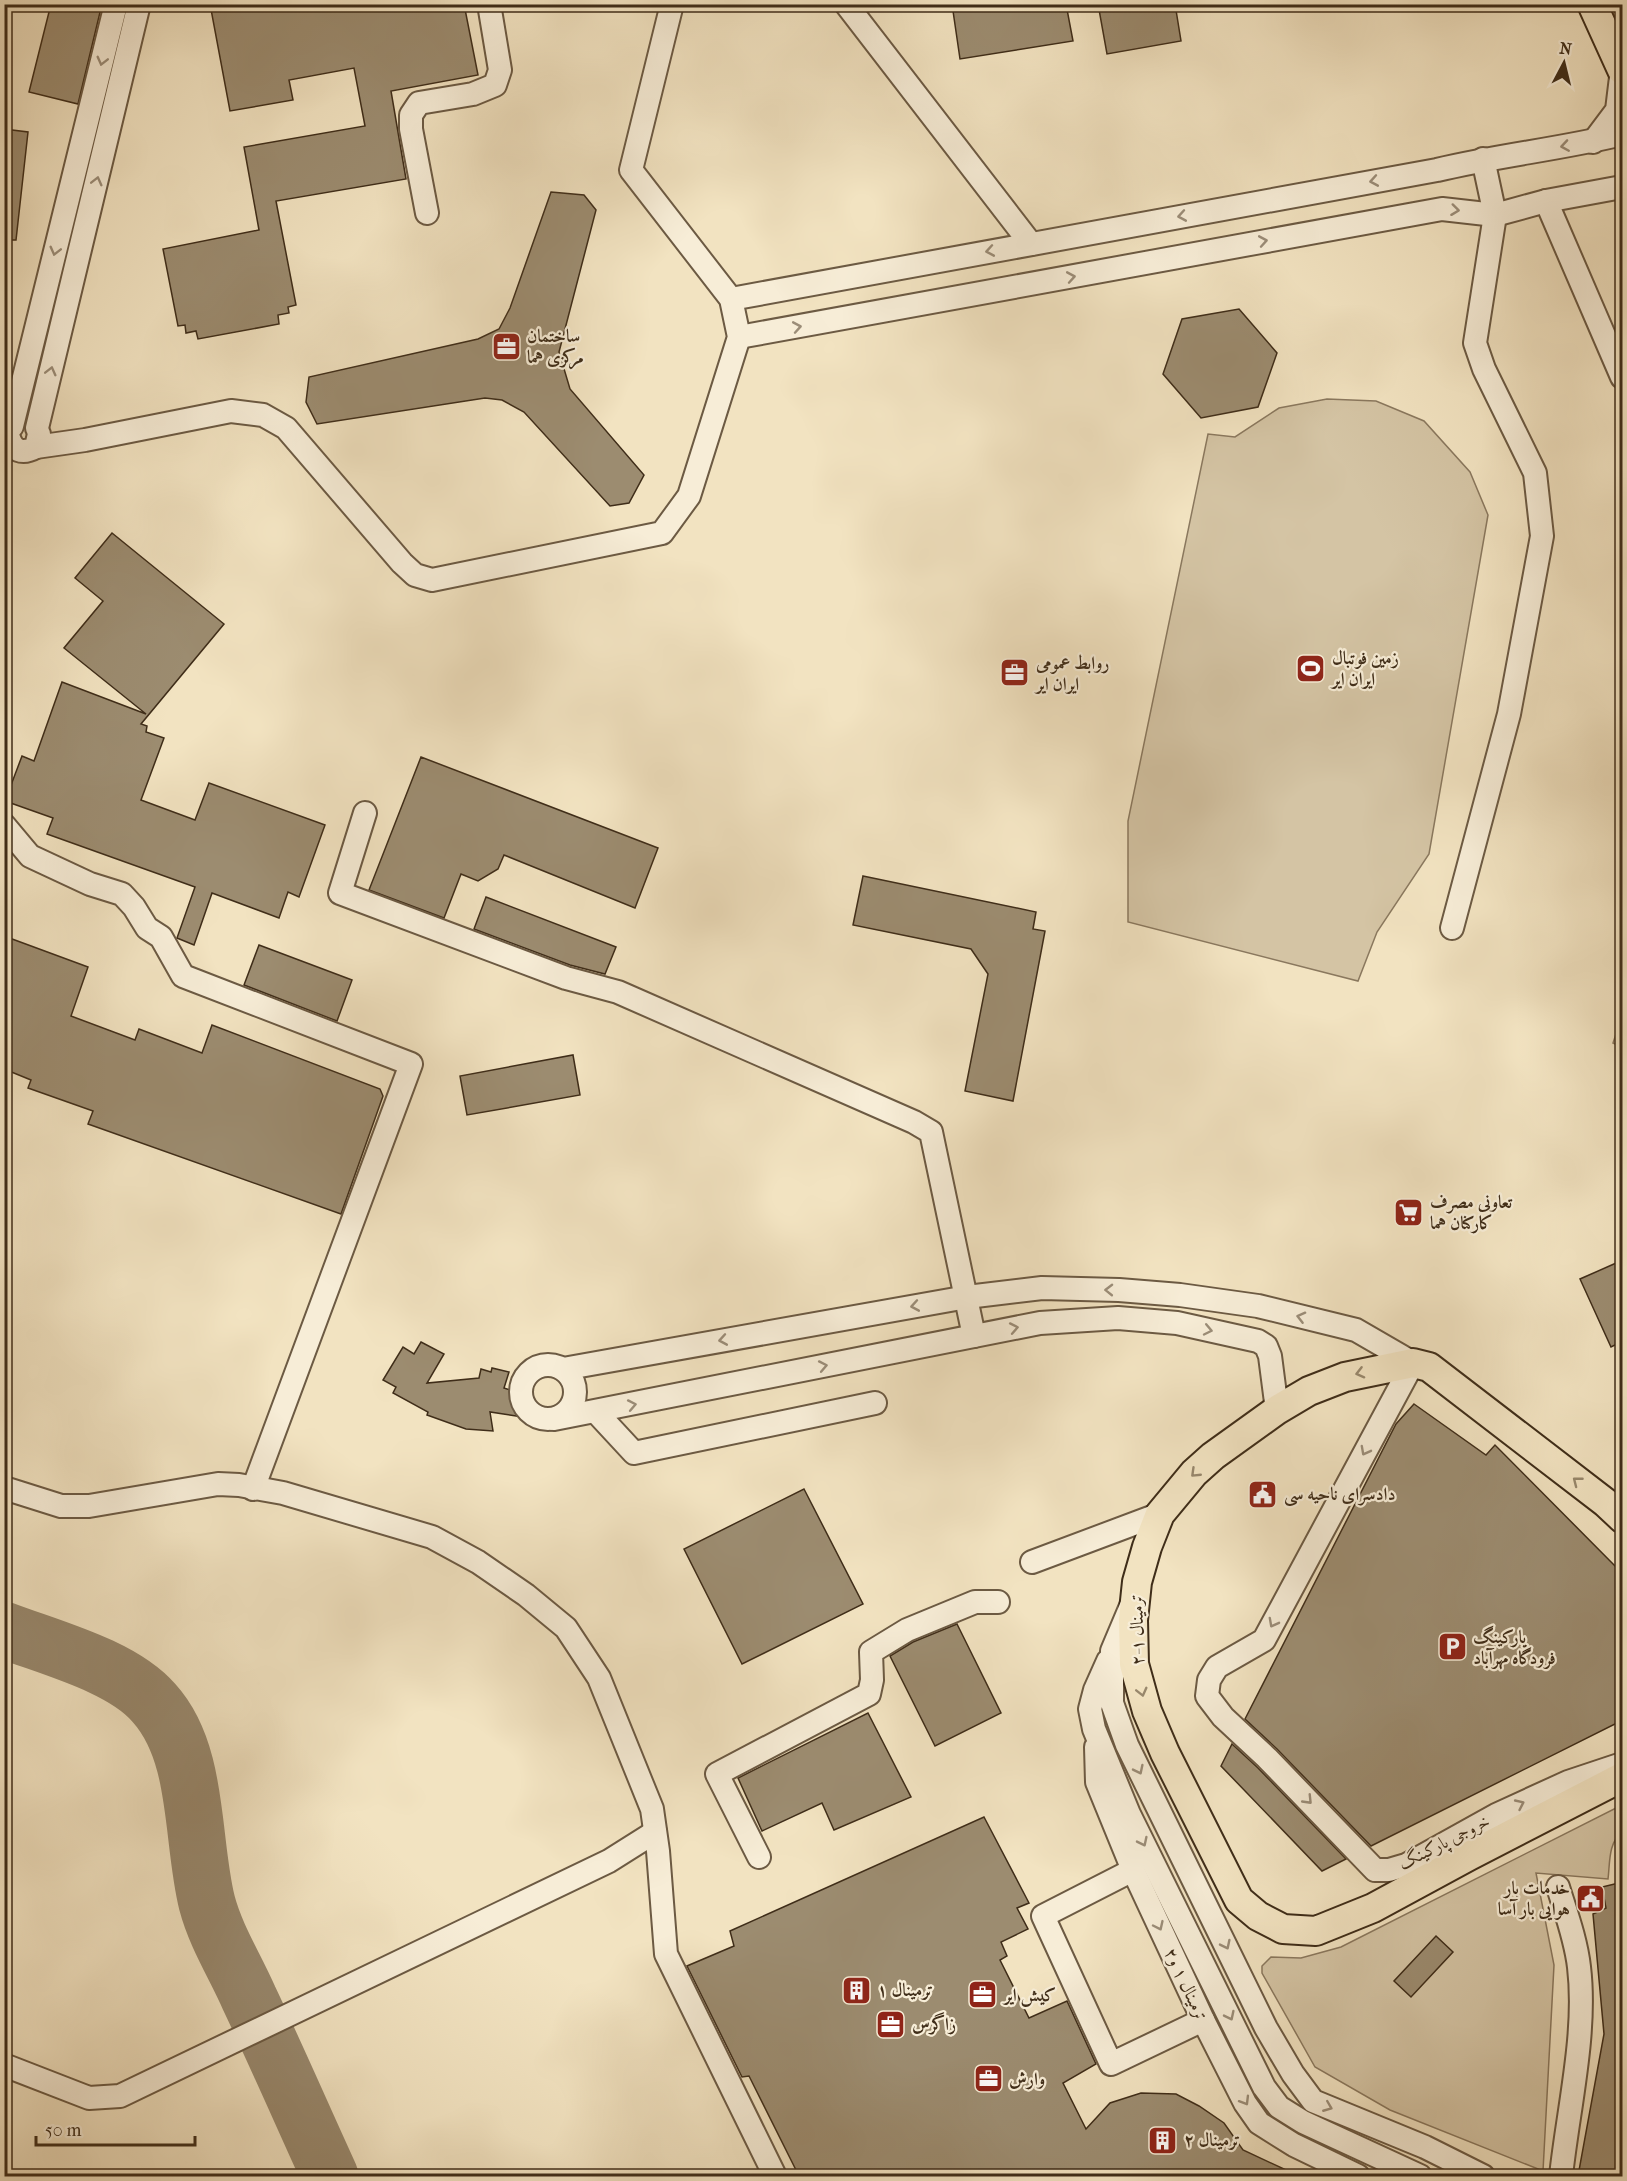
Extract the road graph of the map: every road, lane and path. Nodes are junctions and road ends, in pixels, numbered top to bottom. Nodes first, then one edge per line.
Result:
1 (116, 4) edge
2 (139, 4) edge
3 (489, 4) edge
4 (672, 4) edge
5 (846, 4) edge
6 (1592, 4) edge
7 (1622, 69) edge
8 (1623, 134) edge
9 (1593, 142) junction
10 (1483, 159) junction
11 (1623, 187) edge
12 (1546, 201) junction
13 (427, 213) dead end
14 (1494, 215) junction
15 (1031, 244) junction
16 (731, 299) junction
17 (739, 338) junction
18 (1623, 377) edge
19 (8, 433) edge
20 (34, 442) junction
21 (4, 461) edge
22 (366, 813) dead end
23 (4, 825) edge
24 (1452, 928) dead end
25 (967, 1297) junction
26 (974, 1336) junction
27 (1413, 1363) junction
28 (563, 1370) junction
29 (875, 1403) dead end
30 (1277, 1410) junction
31 (596, 1412) junction
32 (554, 1419) junction
33 (4, 1488) edge
34 (253, 1489) junction
35 (1160, 1514) junction
36 (1623, 1518) edge
37 (1032, 1562) dead end
38 (1135, 1596) junction
39 (998, 1602) dead end
40 (1112, 1651) junction
41 (1095, 1734) junction
42 (1623, 1764) edge
43 (1623, 1777) edge
44 (655, 1832) junction
45 (759, 1857) dead end
46 (1133, 1870) junction
47 (1558, 1887) dead end
48 (1203, 2020) junction
49 (4, 2064) edge
50 (775, 2176) edge
51 (1358, 2176) edge
52 (1420, 2176) edge
53 (1483, 2176) edge
54 (1561, 2176) edge

1 -> 19 street
20 -> 2 street
3 - 13 street
4 - 16 street
5 - 15 street
6 - 7 main road
7 - 9 street
8 - 9 street
9 -> 10 street
10 - 14 street
10 -> 15 street
11 - 12 street
12 - 14 street
12 - 18 street
17 -> 14 street
14 - 24 street
15 -> 16 street
16 - 17 street
17 - 20 street
19 - 20 street
20 - 21 street
22 - 25 street
23 - 34 street
25 - 26 street
27 -> 25 street
25 -> 28 street
26 -> 30 street
31 -> 26 street
27 -> 30 main road, ترمینال ۱-۲
36 -> 27 main road
27 -> 42 street, خروجی پارکینگ
28 - 32 street
28 - 32 street
29 - 31 street
30 -> 35 main road, ترمینال ۱-۲
31 - 32 street
33 - 34 street
34 - 44 street
35 - 37 street
35 - 38 main road, ترمینال ۱-۲
38 - 40 street
38 -> 43 main road, ترمینال ۱-۲
39 - 45 street
40 - 41 street
40 -> 53 street
41 - 46 street, ترمینال ۱ و۲
41 -> 52 street
44 - 49 street
44 - 50 street
46 -> 48 street, ترمینال ۱ و۲
46 - 48 street
47 - 54 street
48 -> 51 street, ترمینال ۱ و۲

